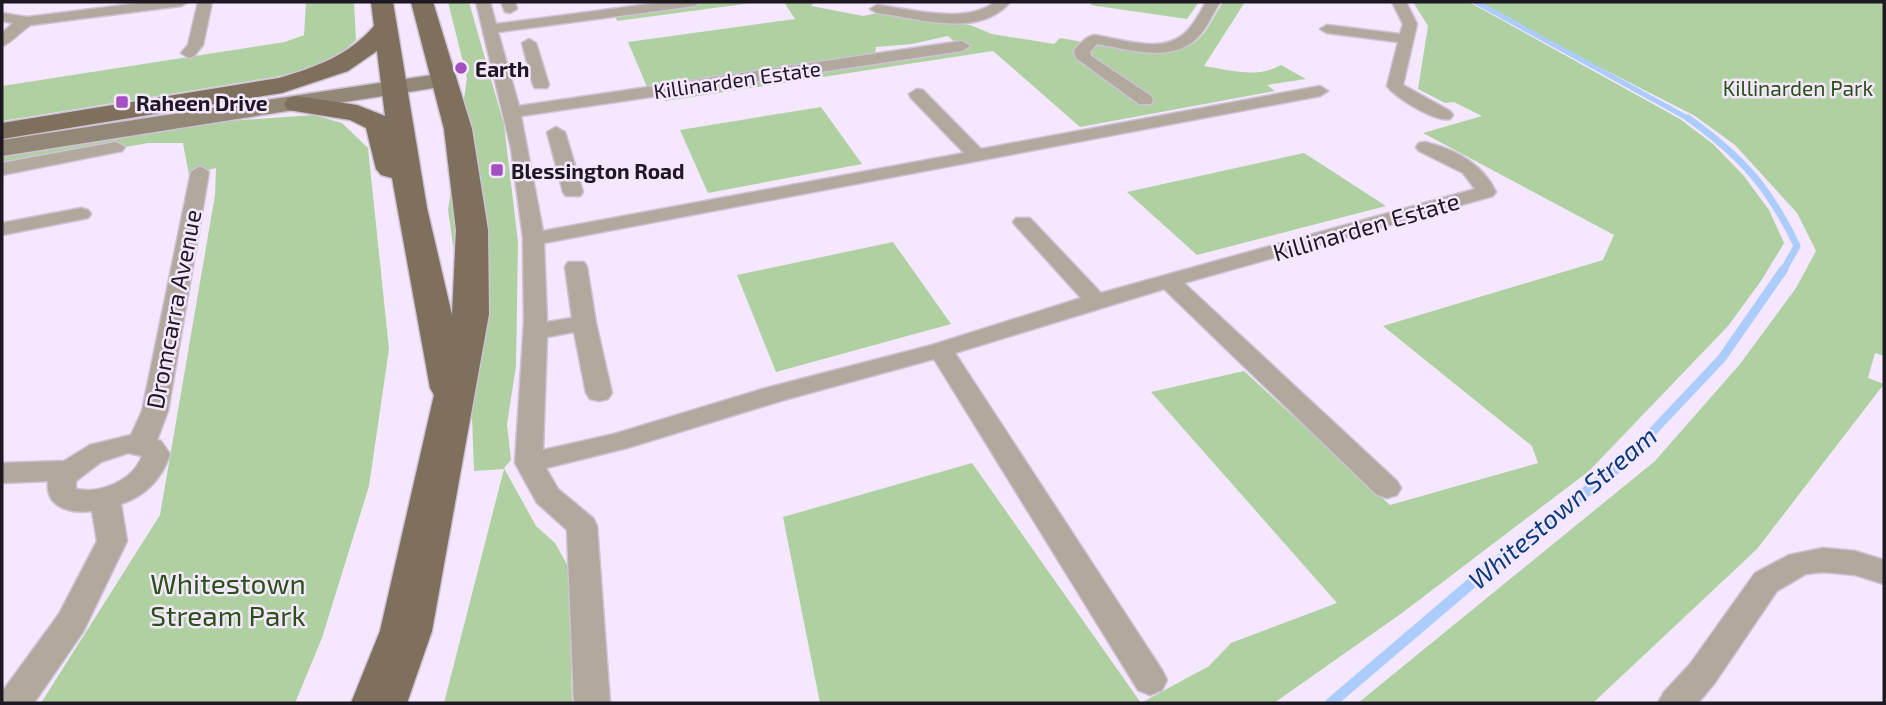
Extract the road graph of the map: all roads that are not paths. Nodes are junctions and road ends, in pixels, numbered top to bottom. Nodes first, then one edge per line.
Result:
1 (181, 2) edge
2 (205, 2) edge
3 (422, 2) edge
4 (483, 2) edge
5 (694, 2) edge
6 (1003, 2) edge
7 (1213, 2) edge
8 (1399, 2) edge
9 (877, 9) dead end
10 (383, 15) edge
11 (2, 17) edge
12 (27, 21) junction
13 (490, 29) junction
14 (1327, 29) dead end
15 (1406, 39) junction
16 (2, 42) edge
17 (529, 43) dead end
18 (962, 46) dead end
19 (189, 53) dead end
20 (517, 62) junction
21 (443, 73) junction
22 (395, 81) junction
23 (541, 85) dead end
24 (1320, 91) dead end
25 (917, 94) dead end
26 (1145, 100) dead end
27 (297, 104) junction
28 (513, 112) junction
29 (1444, 115) dead end
30 (556, 132) dead end
31 (2, 133) edge
32 (116, 147) dead end
33 (1425, 147) dead end
34 (2, 148) edge
35 (977, 156) junction
36 (543, 161) junction
37 (2, 169) edge
38 (200, 172) dead end
39 (572, 192) dead end
40 (411, 208) junction
41 (80, 214) dead end
42 (1023, 222) dead end
43 (2, 229) edge
44 (534, 239) junction
45 (576, 267) dead end
46 (1168, 281) junction
47 (1096, 300) junction
48 (584, 323) junction
49 (534, 332) junction
50 (941, 350) junction
51 (599, 393) dead end
52 (452, 401) junction
53 (141, 445) junction
54 (528, 463) junction
55 (69, 470) junction
56 (2, 473) edge
57 (1387, 488) dead end
58 (106, 497) junction
59 (1884, 572) edge
60 (1150, 680) dead end
61 (14, 703) edge
62 (379, 703) edge
63 (592, 703) edge
64 (1676, 703) edge

1 - 12 street
2 - 19 street
3 - 21 main road
4 - 13 street
5 - 13 street
6 - 9 street
7 - 26 street
8 - 15 street
10 - 22 main road
10 - 31 main road
11 - 12 street
12 - 16 street
13 - 20 street
14 - 15 street
15 - 29 street
17 - 20 street
18 - 28 street, Killinarden Estate
20 - 23 street
20 - 28 street
21 - 22 main road
21 - 52 main road
22 - 27 main road
22 - 31 main road
22 - 40 main road
24 - 35 street
25 - 35 street
27 - 34 main road
27 - 40 main road
28 - 36 street
30 - 36 street
32 - 37 street
33 - 46 street, Killinarden Estate
35 - 44 street
36 - 39 street
36 - 44 street
38 - 53 street, Dromcarra Avenue
40 - 52 main road
41 - 43 street
42 - 47 street
44 - 49 street
45 - 48 street
46 - 47 street, Killinarden Estate
46 - 57 street
47 - 50 street, Killinarden Estate
48 - 49 street
48 - 51 street
49 - 54 street
50 - 54 street, Killinarden Estate
50 - 60 street
52 - 62 main road
53 - 55 street
53 - 58 street
54 - 63 street
55 - 56 street
55 - 58 street
58 - 61 street
59 - 64 street

